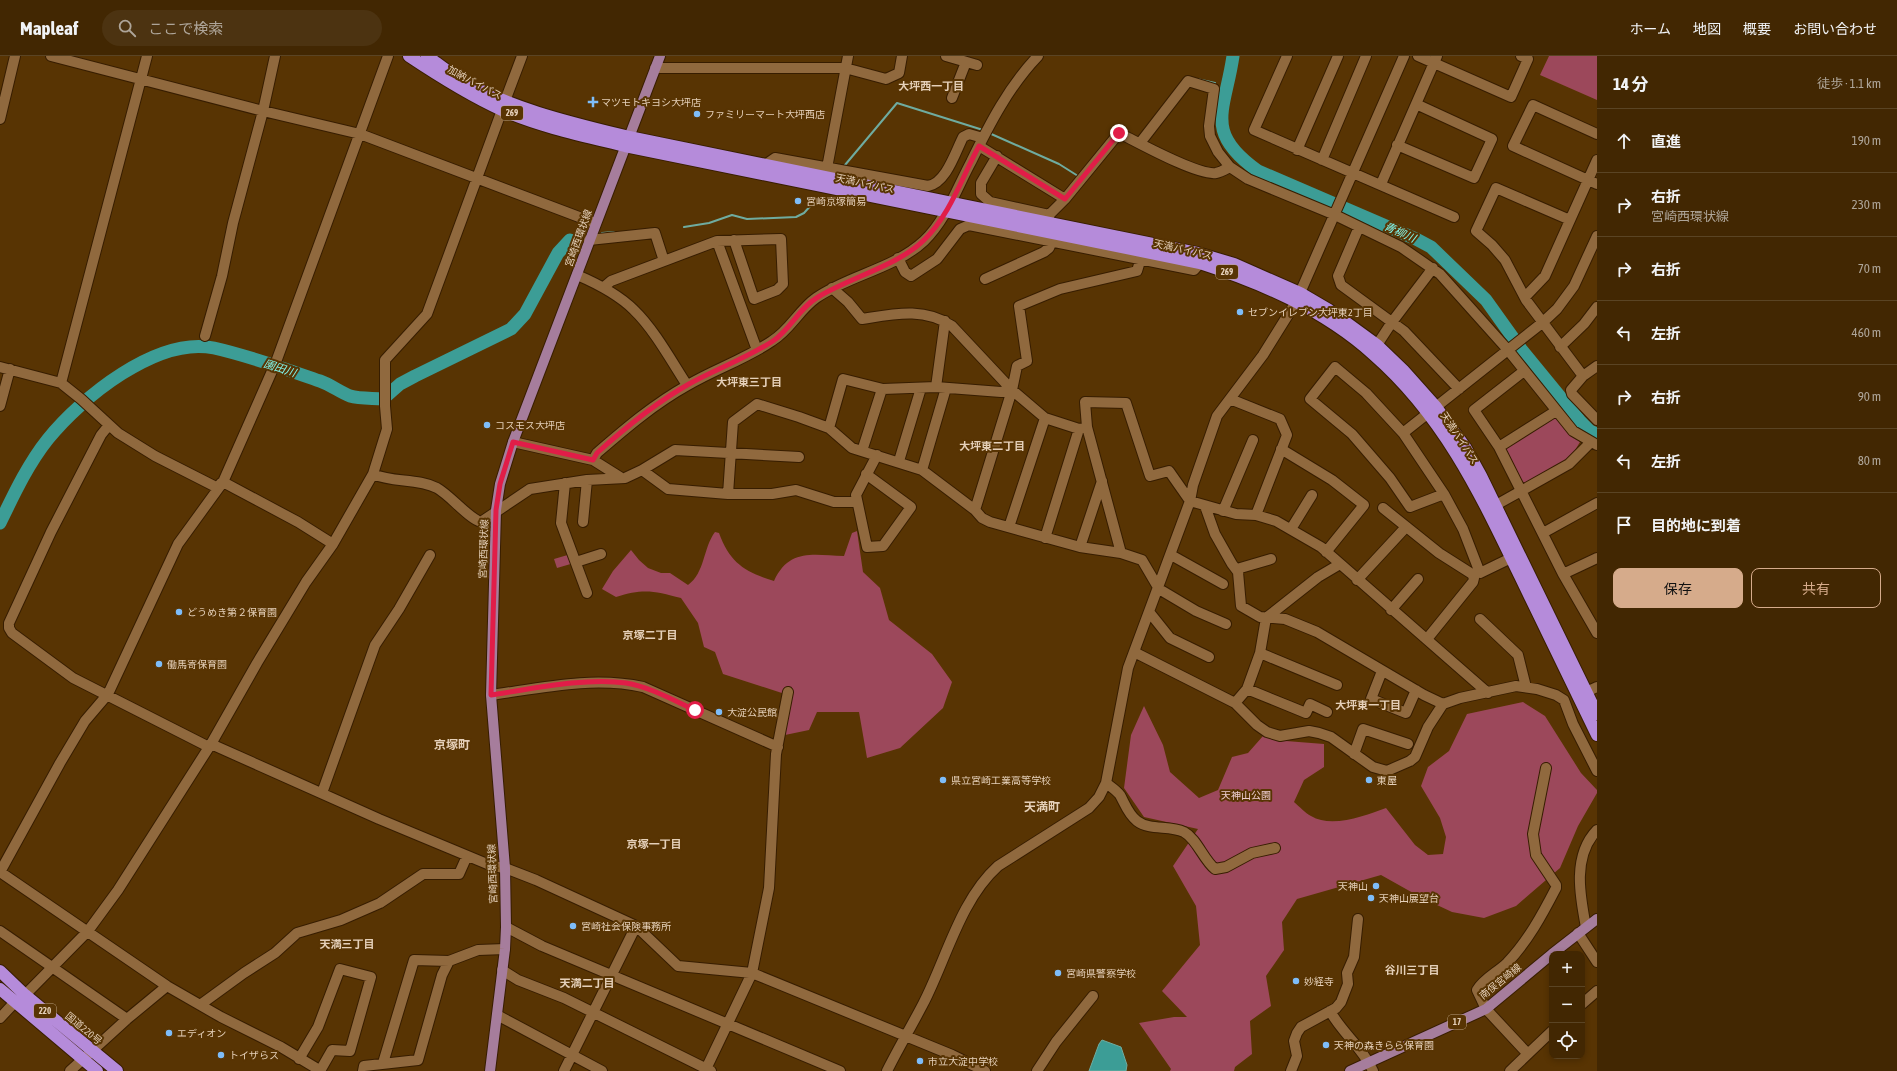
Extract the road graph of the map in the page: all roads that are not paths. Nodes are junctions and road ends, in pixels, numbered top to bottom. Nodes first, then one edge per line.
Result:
1 (15, 56) edge
2 (51, 56) edge
3 (147, 56) edge
4 (275, 56) edge
5 (388, 56) edge
6 (409, 56) edge
7 (427, 56) edge
8 (522, 56) edge
9 (660, 56) edge
10 (848, 56) edge
11 (902, 56) edge
12 (946, 56) edge
13 (1038, 56) edge
14 (1287, 56) edge
15 (1338, 56) edge
16 (1366, 56) edge
17 (1404, 56) edge
18 (1418, 56) edge
19 (1521, 56) edge
20 (1436, 60) edge
21 (966, 62) junction
22 (977, 65) dead end
23 (655, 68) junction
24 (845, 68) junction
25 (141, 79) junction
26 (952, 98) dead end
27 (1416, 104) junction
28 (504, 105) junction
29 (263, 111) junction
30 (0, 119) edge
31 (360, 134) junction
32 (1597, 134) edge
33 (984, 137) junction
34 (627, 141) junction
35 (1140, 143) junction
36 (1397, 145) junction
37 (1297, 150) junction
38 (997, 156) junction
39 (1322, 160) junction
40 (1597, 160) edge
41 (765, 165) junction
42 (1230, 167) junction
43 (827, 168) junction
44 (1351, 174) junction
45 (477, 179) junction
46 (1593, 182) edge
47 (1381, 184) junction
48 (1065, 199) junction
49 (948, 207) junction
50 (1335, 214) junction
51 (1454, 217) dead end
52 (1049, 218) junction
53 (1570, 220) junction
54 (595, 223) junction
55 (1359, 227) junction
56 (1597, 236) edge
57 (589, 240) junction
58 (734, 240) junction
59 (717, 241) junction
60 (1052, 241) junction
61 (898, 258) junction
62 (664, 261) junction
63 (1140, 261) junction
64 (1200, 264) junction
65 (1433, 268) junction
66 (577, 275) junction
67 (985, 279) dead end
68 (604, 287) junction
69 (832, 288) junction
70 (1298, 297) junction
71 (1525, 297) junction
72 (1597, 307) edge
73 (945, 321) junction
74 (1392, 322) junction
75 (1542, 323) junction
76 (205, 336) dead end
77 (1377, 345) junction
78 (1560, 347) junction
79 (756, 350) junction
80 (1508, 350) junction
81 (1597, 366) edge
82 (5, 368) edge
83 (1524, 371) junction
84 (1583, 376) junction
85 (60, 383) junction
86 (687, 385) junction
87 (941, 387) junction
88 (921, 388) junction
89 (882, 389) junction
90 (1459, 389) junction
91 (1012, 390) junction
92 (1230, 399) junction
93 (0, 406) edge
94 (1432, 410) junction
95 (1556, 411) junction
96 (1046, 418) junction
97 (1597, 420) edge
98 (109, 425) junction
99 (829, 428) junction
100 (1083, 428) junction
101 (1403, 433) junction
102 (1253, 440) dead end
103 (513, 442) junction
104 (1594, 444) edge
105 (1500, 447) junction
106 (1282, 449) junction
107 (862, 451) junction
108 (731, 453) junction
109 (876, 455) junction
110 (799, 457) dead end
111 (593, 460) junction
112 (899, 461) junction
113 (642, 470) junction
114 (922, 470) junction
115 (373, 474) junction
116 (866, 474) junction
117 (620, 477) junction
118 (587, 480) junction
119 (1102, 481) junction
120 (565, 483) junction
121 (220, 485) junction
122 (1521, 490) junction
123 (728, 494) junction
124 (1444, 494) junction
125 (1312, 495) dead end
126 (1190, 501) junction
127 (857, 502) junction
128 (1597, 503) edge
129 (1496, 505) junction
130 (1205, 506) junction
131 (1383, 508) dead end
132 (496, 510) junction
133 (975, 510) junction
134 (1223, 511) junction
135 (1256, 515) junction
136 (583, 522) dead end
137 (1406, 527) junction
138 (1009, 528) junction
139 (1291, 529) junction
140 (1543, 533) junction
141 (1046, 538) junction
142 (333, 544) junction
143 (1080, 547) junction
144 (1326, 552) junction
145 (1121, 553) junction
146 (600, 554) dead end
147 (430, 555) dead end
148 (1170, 555) junction
149 (1511, 558) junction
150 (1597, 558) edge
151 (1271, 559) dead end
152 (576, 562) junction
153 (1340, 564) junction
154 (1237, 569) junction
155 (1564, 574) junction
156 (1418, 579) dead end
157 (1357, 580) junction
158 (1223, 584) dead end
159 (1159, 589) junction
160 (587, 593) dead end
161 (1391, 610) junction
162 (1150, 613) junction
163 (1266, 618) junction
164 (1480, 619) dead end
165 (1226, 624) dead end
166 (4, 628) edge
167 (1597, 633) edge
168 (1427, 639) junction
169 (1134, 652) junction
170 (1260, 653) junction
171 (1209, 657) dead end
172 (1382, 671) junction
173 (1337, 685) dead end
174 (1526, 687) junction
175 (1247, 689) junction
176 (1416, 690) junction
177 (1591, 690) edge
178 (788, 692) dead end
179 (1488, 694) junction
180 (108, 695) junction
181 (491, 695) junction
182 (1235, 703) junction
183 (1443, 704) junction
184 (1327, 712) dead end
185 (1597, 714) edge
186 (1597, 735) edge
187 (1408, 744) dead end
188 (210, 746) junction
189 (778, 747) junction
190 (1354, 754) junction
191 (1546, 768) dead end
192 (1597, 771) edge
193 (1106, 783) junction
194 (322, 793) junction
195 (1597, 830) edge
196 (1275, 848) dead end
197 (467, 856) junction
198 (505, 868) junction
199 (0, 872) edge
200 (1358, 919) dead end
201 (1597, 919) edge
202 (636, 926) junction
203 (506, 928) junction
204 (1582, 930) junction
205 (0, 931) edge
206 (88, 931) junction
207 (505, 949) junction
208 (1556, 951) edge
209 (1549, 956) edge
210 (449, 961) junction
211 (1597, 962) edge
212 (52, 968) junction
213 (502, 970) junction
214 (0, 971) edge
215 (752, 973) junction
216 (613, 975) junction
217 (167, 986) junction
218 (0, 989) edge
219 (1597, 991) edge
220 (25, 995) junction
221 (1093, 996) dead end
222 (1585, 1001) edge
223 (15, 1002) junction
224 (200, 1005) junction
225 (1486, 1008) junction
226 (1330, 1011) junction
227 (592, 1012) junction
228 (497, 1015) junction
229 (0, 1018) edge
230 (127, 1019) junction
231 (728, 1023) junction
232 (1549, 1034) edge
233 (905, 1035) junction
234 (92, 1050) junction
235 (1527, 1053) junction
236 (572, 1055) junction
237 (82, 1059) junction
238 (299, 1059) junction
239 (1368, 1061) junction
240 (383, 1063) junction
241 (318, 1070) edge
242 (492, 1070) edge
243 (707, 1070) edge
244 (70, 1071) edge
245 (97, 1071) edge
246 (118, 1071) edge
247 (363, 1071) edge
248 (564, 1071) edge
249 (602, 1071) edge
250 (840, 1071) edge
251 (887, 1071) edge
252 (985, 1071) edge
253 (1037, 1071) edge
254 (1291, 1071) edge
255 (1350, 1071) edge
256 (1373, 1071) edge
257 (1510, 1071) edge

1 - 30 street
2 - 25 street
3 - 25 street
4 - 29 street
5 - 31 street
6 - 28 highway, 加納バイパス / 269
7 - 28 highway, 加納バイパス / 269
8 - 28 street
9 - 23 main road, 宮崎西環状線
10 - 24 street
11 - 24 street
12 - 21 street
13 - 33 street
14 - 37 street
15 - 37 street
16 - 39 street
17 - 44 street
18 - 20 street
19 - 20 street
20 - 27 street
21 - 22 street
21 - 26 street
23 - 24 street
23 - 34 main road, 宮崎西環状線
24 - 43 street
25 - 29 street
25 - 85 street
27 - 36 street
27 - 36 street
28 - 34 highway, 加納バイパス / 269
28 - 45 street
29 - 31 street
29 - 76 street
31 - 45 street
31 - 121 street
32 - 46 street
33 - 38 street
33 - 43 street
33 - 49 street
34 - 41 highway, 天満バイパス / 269
34 - 49 highway, 天満バイパス / 269
34 - 54 main road, 宮崎西環状線
35 - 42 street
35 - 42 street
35 - 48 street
36 - 47 street
37 - 39 street
38 - 48 street
38 - 52 street
39 - 44 street
40 - 46 street
41 - 43 street
41 - 49 highway, 天満バイパス / 269
42 - 50 street
44 - 47 street
44 - 50 street
45 - 54 street
45 - 115 street
46 - 53 street
47 - 51 street
48 - 52 street
49 - 52 highway, 天満バイパス / 269
49 - 61 street
49 - 64 highway, 天満バイパス / 269
50 - 55 street
50 - 70 street
52 - 70 highway, 天満バイパス / 269
53 - 71 street
53 - 71 street
54 - 57 main road, 宮崎西環状線
55 - 65 street
55 - 74 street
56 - 75 street
57 - 62 street
57 - 66 main road, 宮崎西環状線
58 - 58 street
58 - 59 street
59 - 62 street
59 - 79 street
60 - 61 street
60 - 63 street
60 - 67 street
61 - 69 street
62 - 68 street
63 - 64 street
63 - 91 street
64 - 70 highway, 天満バイパス / 269
65 - 74 street
65 - 80 street
66 - 68 street
66 - 103 main road, 宮崎西環状線
68 - 86 street
69 - 73 street
69 - 79 street
70 - 77 highway, 天満バイパス / 269
70 - 92 street
70 - 94 highway, 天満バイパス / 269
71 - 75 street
72 - 78 street
73 - 87 street
73 - 91 street
74 - 77 street
74 - 90 street
75 - 78 street
75 - 80 street
77 - 94 highway, 天満バイパス / 269
78 - 84 street
79 - 86 street
80 - 83 street
80 - 90 street
81 - 84 street
82 - 85 street
82 - 93 street
83 - 95 street
83 - 105 street
84 - 97 street
85 - 98 street
86 - 111 street
87 - 88 street
87 - 91 street
87 - 114 street
88 - 89 street
88 - 112 street
89 - 99 street
89 - 107 street
90 - 94 street
91 - 96 street
91 - 133 street
92 - 106 street
92 - 126 street
94 - 101 street
94 - 129 highway, 天満バイパス / 269
94 - 149 highway, 天満バイパス / 269
95 - 104 street
95 - 105 street
96 - 100 street
96 - 138 street
98 - 121 street
98 - 166 street
99 - 107 street
99 - 108 street
100 - 119 street
100 - 126 street
100 - 141 street
101 - 124 street
101 - 124 street
102 - 134 street
103 - 111 street
103 - 132 main road, 宮崎西環状線
104 - 122 street
105 - 122 street
106 - 135 street
106 - 144 street
107 - 109 street
108 - 110 street
108 - 113 street
108 - 123 street
109 - 112 street
109 - 116 street
111 - 117 street
112 - 114 street
113 - 117 street
113 - 123 street
114 - 133 street
115 - 132 street
115 - 142 street
116 - 127 street
116 - 127 street
117 - 118 street
118 - 120 street
118 - 136 street
119 - 143 street
119 - 145 street
120 - 132 street
120 - 152 street
121 - 142 street
121 - 180 street
122 - 129 street
122 - 140 street
123 - 127 street
124 - 149 street
125 - 139 street
126 - 130 street
126 - 148 street
128 - 140 street
129 - 177 highway, 天満バイパス / 269
130 - 134 street
130 - 154 street
131 - 137 street
132 - 181 main road, 宮崎西環状線
133 - 138 street
134 - 135 street
135 - 139 street
137 - 157 street
137 - 168 street
138 - 141 street
139 - 144 street
140 - 155 street
141 - 143 street
142 - 188 street
143 - 145 street
144 - 153 street
145 - 159 street
146 - 152 street
147 - 194 street
148 - 158 street
148 - 159 street
149 - 186 highway, 天満バイパス / 269
150 - 155 street
151 - 154 street
152 - 160 street
153 - 157 street
153 - 163 street
154 - 163 street
155 - 167 street
156 - 161 street
157 - 161 street
159 - 162 street
159 - 165 street
161 - 168 street
162 - 169 street
162 - 171 street
163 - 170 street
163 - 172 street
164 - 174 street
166 - 180 street
168 - 179 street
169 - 182 street
169 - 193 street
170 - 173 street
170 - 175 street
172 - 176 street
172 - 176 street
174 - 179 street
174 - 192 street
175 - 182 street
175 - 184 street
176 - 183 street
177 - 185 highway, 天満バイパス / 269
178 - 189 street
179 - 183 street
180 - 188 street
180 - 199 street
181 - 189 street
181 - 198 main road, 宮崎西環状線
182 - 190 street
183 - 190 street
187 - 190 street
188 - 194 street
188 - 206 street
189 - 215 street
191 - 225 street
193 - 196 street
193 - 233 street
194 - 197 street
195 - 204 street
197 - 198 street
197 - 224 street
198 - 202 street
198 - 203 main road, 宮崎西環状線
199 - 206 street
200 - 226 street
201 - 204 main road, 南俣宮崎線 / 17
202 - 215 street
202 - 216 street
203 - 207 main road, 宮崎西環状線
203 - 216 street
204 - 208 main road, 南俣宮崎線 / 17
204 - 211 street
205 - 212 street
206 - 212 street
206 - 217 street
207 - 210 street
207 - 213 main road, 宮崎西環状線
209 - 225 main road, 南俣宮崎線 / 17
210 - 240 street
210 - 240 street
212 - 220 street
212 - 230 street
213 - 227 street
213 - 228 main road, 宮崎西環状線
214 - 220 highway, 国道220号 / 220
215 - 231 street
215 - 233 street
216 - 227 street
216 - 231 street
217 - 224 street
217 - 230 street
218 - 223 highway, 220
219 - 222 street
220 - 234 highway, 国道220号 / 220
221 - 253 street
223 - 229 street
223 - 237 highway, 220
224 - 238 street
225 - 235 street
225 - 239 main road, 南俣宮崎線 / 17
226 - 239 street
226 - 254 street
227 - 236 street
227 - 243 street
228 - 236 street
228 - 242 main road, 宮崎西環状線
230 - 234 street
231 - 243 street
231 - 250 street
232 - 235 street
233 - 251 street
233 - 252 street
234 - 237 street
234 - 246 highway, 国道220号 / 220
235 - 257 street
236 - 248 street
236 - 249 street
237 - 244 street
237 - 245 highway, 220
238 - 241 street
238 - 241 street
239 - 255 main road, 南俣宮崎線 / 17
239 - 256 street
240 - 247 street

